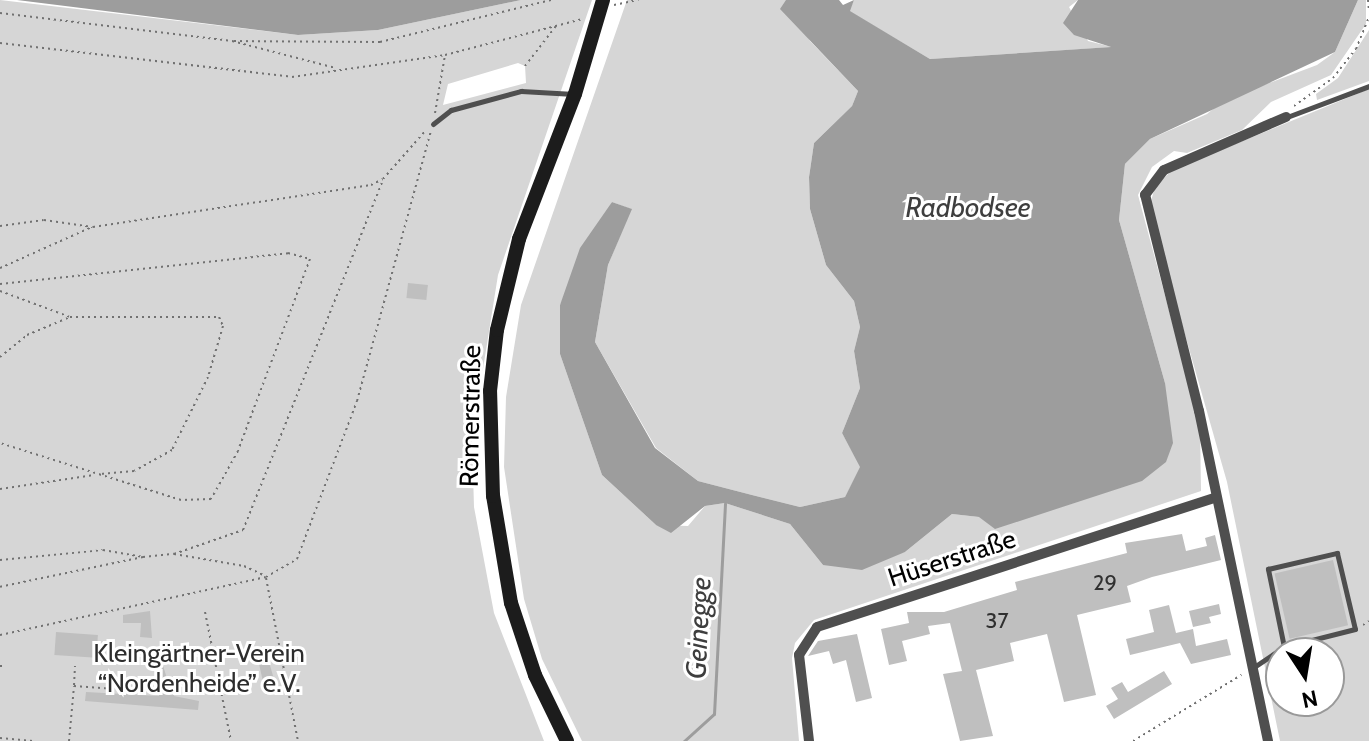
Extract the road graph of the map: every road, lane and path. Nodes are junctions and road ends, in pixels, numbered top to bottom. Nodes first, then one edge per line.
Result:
1 (551, 0) edge
2 (638, 0) edge
3 (1368, 0) edge
4 (601, 8) edge
5 (1369, 11) edge
6 (0, 13) edge
7 (1369, 17) edge
8 (558, 24) junction
9 (232, 41) junction
10 (0, 43) edge
11 (445, 55) junction
12 (525, 66) dead end
13 (339, 68) junction
14 (1369, 86) edge
15 (575, 94) junction
16 (1286, 117) junction
17 (433, 124) junction
18 (383, 179) junction
19 (0, 226) edge
20 (93, 227) junction
21 (0, 268) edge
22 (0, 284) edge
23 (0, 291) edge
24 (70, 317) junction
25 (0, 357) edge
26 (0, 443) edge
27 (96, 474) junction
28 (0, 489) edge
29 (1216, 497) junction
30 (174, 554) junction
31 (143, 557) junction
32 (0, 560) edge
33 (266, 577) junction
34 (0, 587) edge
35 (205, 612) dead end
36 (0, 635) edge
37 (1284, 647) joint
38 (1265, 660) edge
39 (75, 666) dead end
40 (1254, 667) junction
41 (74, 686) junction
42 (143, 691) dead end
43 (0, 738) edge
44 (36, 741) edge
45 (69, 741) edge
46 (231, 741) edge
47 (298, 741) edge
48 (567, 741) edge
49 (809, 741) edge
50 (1133, 741) edge
51 (1268, 741) edge

1 - 9 path
2 - 4 path
3 - 5 path
4 - 8 path
4 - 15 main road, Römerstraße
6 - 9 path
7 - 16 path
8 - 11 path
8 - 12 path
9 - 13 path
10 - 13 path
11 - 13 path
11 - 17 path
14 - 16 lane
15 - 17 lane
15 - 48 main road, Römerstraße
16 - 29 street
17 - 18 path
17 - 33 path
18 - 20 path
18 - 30 path
19 - 20 path
20 - 21 path
22 - 27 path
23 - 24 path
24 - 25 path
24 - 27 path
26 - 27 path
27 - 28 path
29 - 40 street
29 - 49 street, Hüserstraße
30 - 31 path
30 - 33 path
31 - 32 path
31 - 34 path
33 - 36 path
33 - 47 path
35 - 46 path
37 - 37 lane
38 - 40 lane
39 - 41 path
40 - 50 path
40 - 51 street
41 - 42 path
41 - 45 path
43 - 44 path

